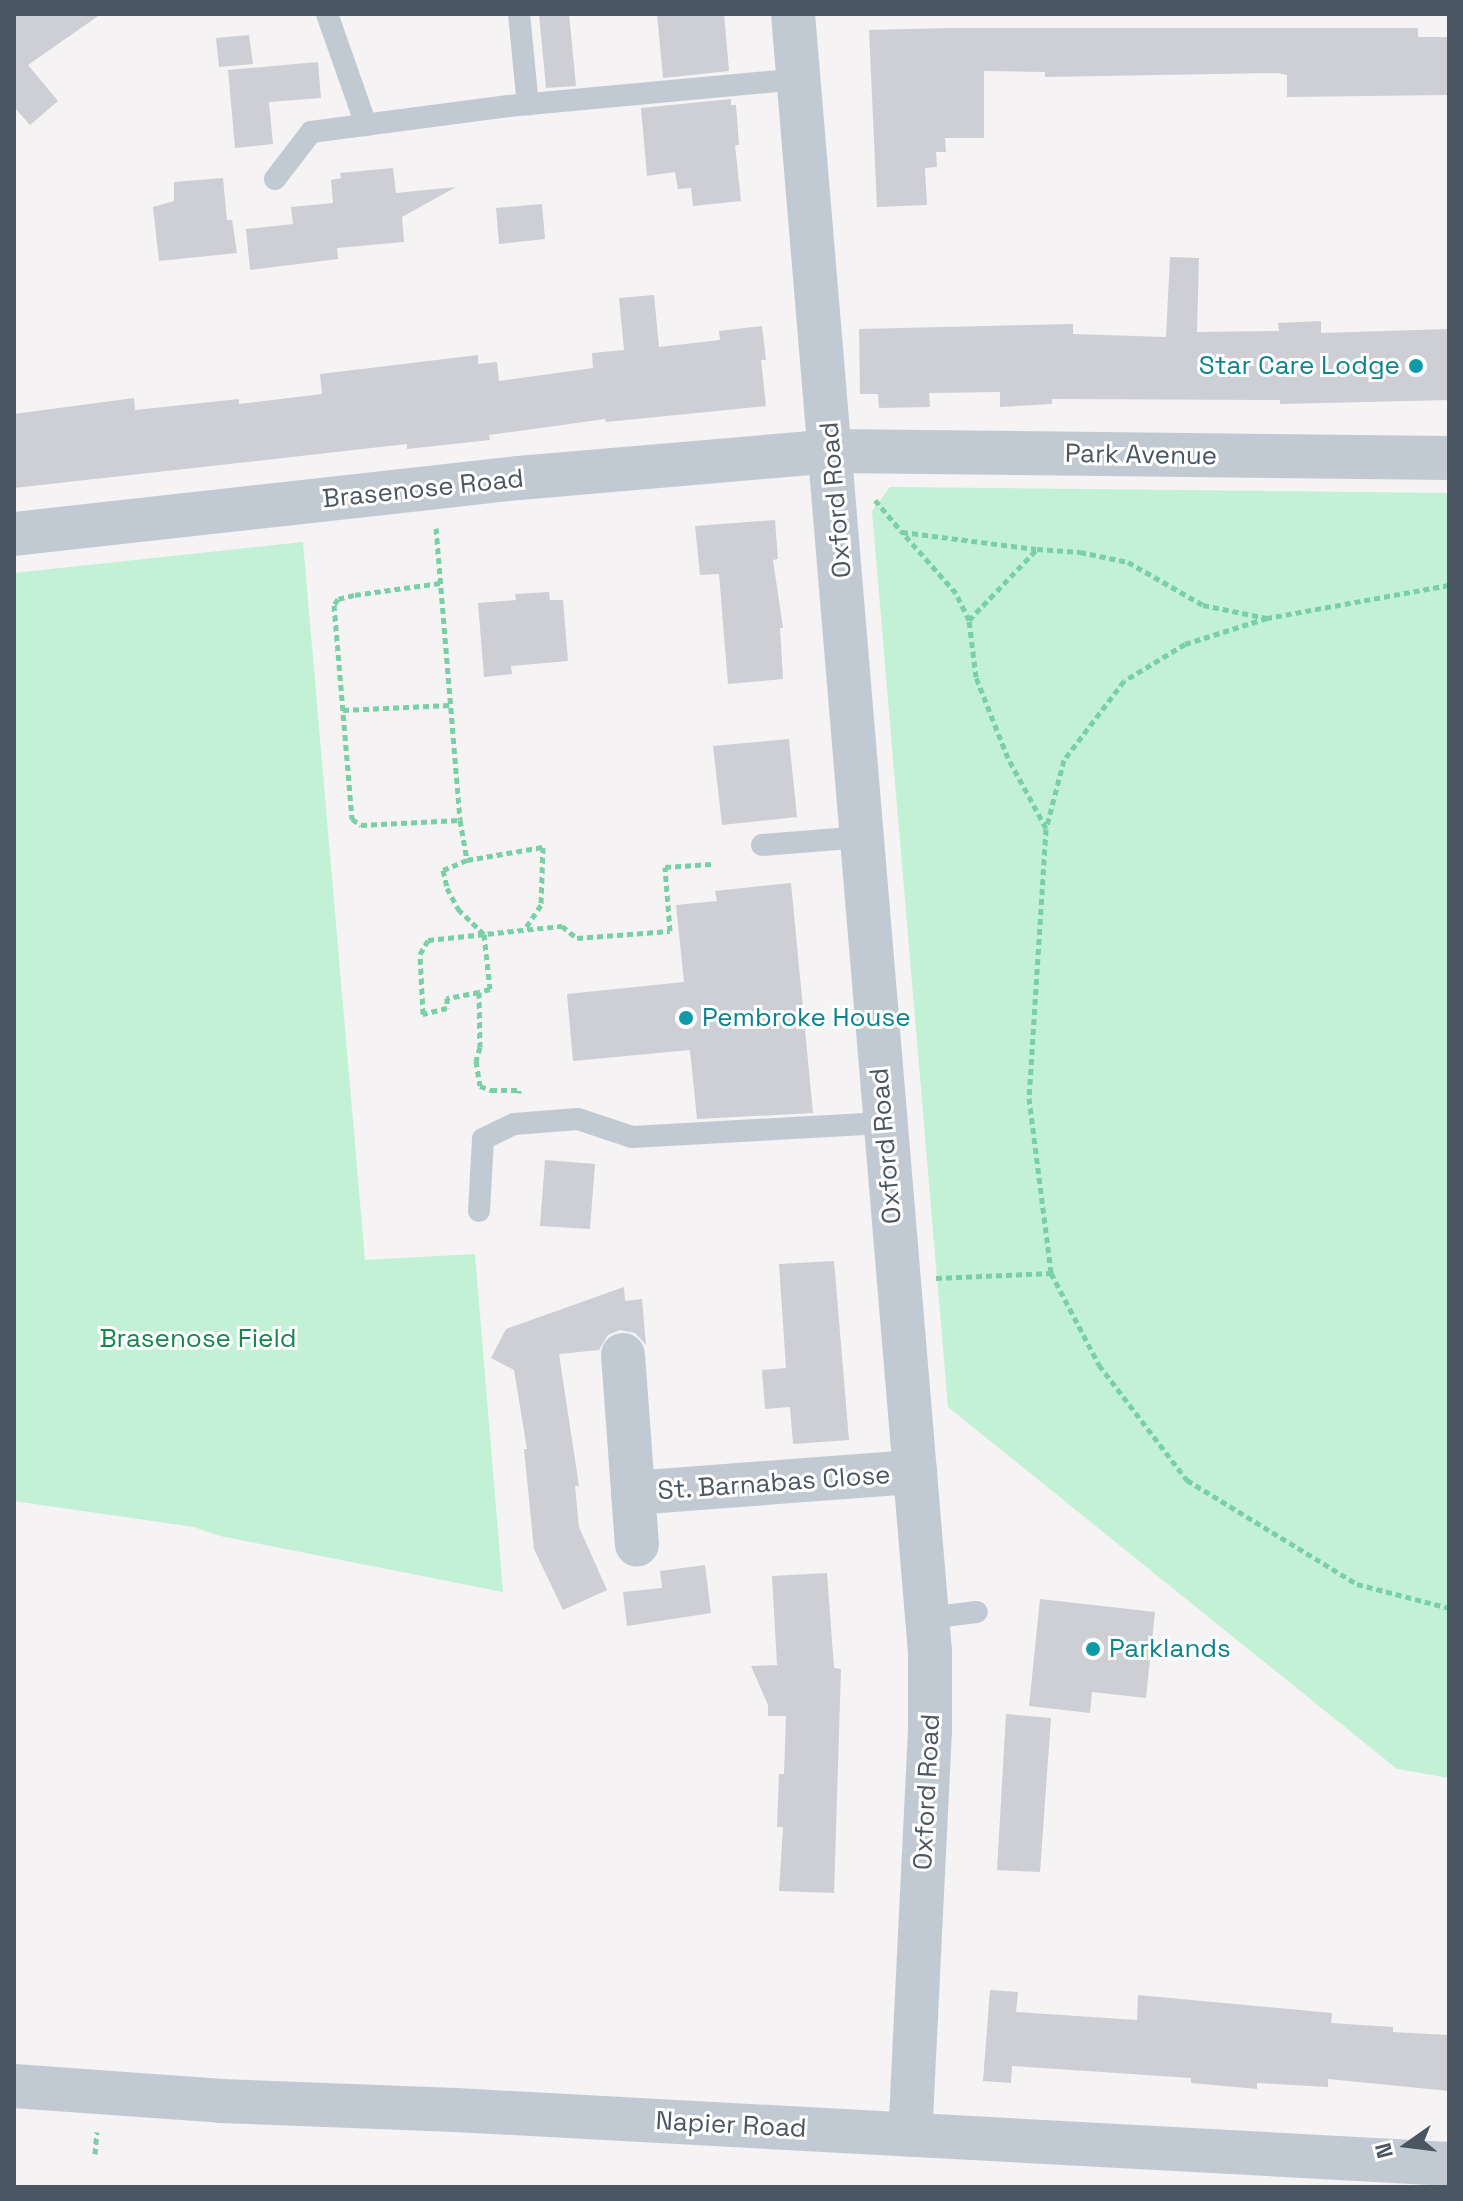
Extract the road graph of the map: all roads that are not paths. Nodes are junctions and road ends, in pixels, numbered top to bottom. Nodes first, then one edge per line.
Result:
1 (327, 14) edge
2 (519, 14) edge
3 (793, 14) edge
4 (798, 79) junction
5 (528, 105) junction
6 (366, 125) junction
7 (275, 179) dead end
8 (832, 451) junction
9 (1449, 458) edge
10 (14, 534) edge
11 (863, 837) junction
12 (762, 845) dead end
13 (883, 1123) junction
14 (479, 1211) dead end
15 (623, 1355) dead end
16 (915, 1472) junction
17 (633, 1493) junction
18 (637, 1544) dead end
19 (977, 1612) dead end
20 (928, 1618) junction
21 (14, 2086) edge
22 (910, 2135) junction
23 (1449, 2164) edge

1 - 6 lane
2 - 5 lane
3 - 4 street, Oxford Road
4 - 5 lane
4 - 8 street, Oxford Road
5 - 6 lane
6 - 7 lane
8 - 9 street, Park Avenue
8 - 10 street, Brasenose Road
8 - 11 street, Oxford Road
11 - 12 lane
11 - 13 street, Oxford Road
13 - 14 lane
13 - 16 street, Oxford Road
15 - 17 street, St. Barnabas Close
16 - 17 street, St. Barnabas Close
16 - 20 street, Oxford Road
17 - 18 street, St. Barnabas Close
19 - 20 lane
20 - 22 street, Oxford Road
21 - 22 street, Napier Road
22 - 23 street, Napier Road

